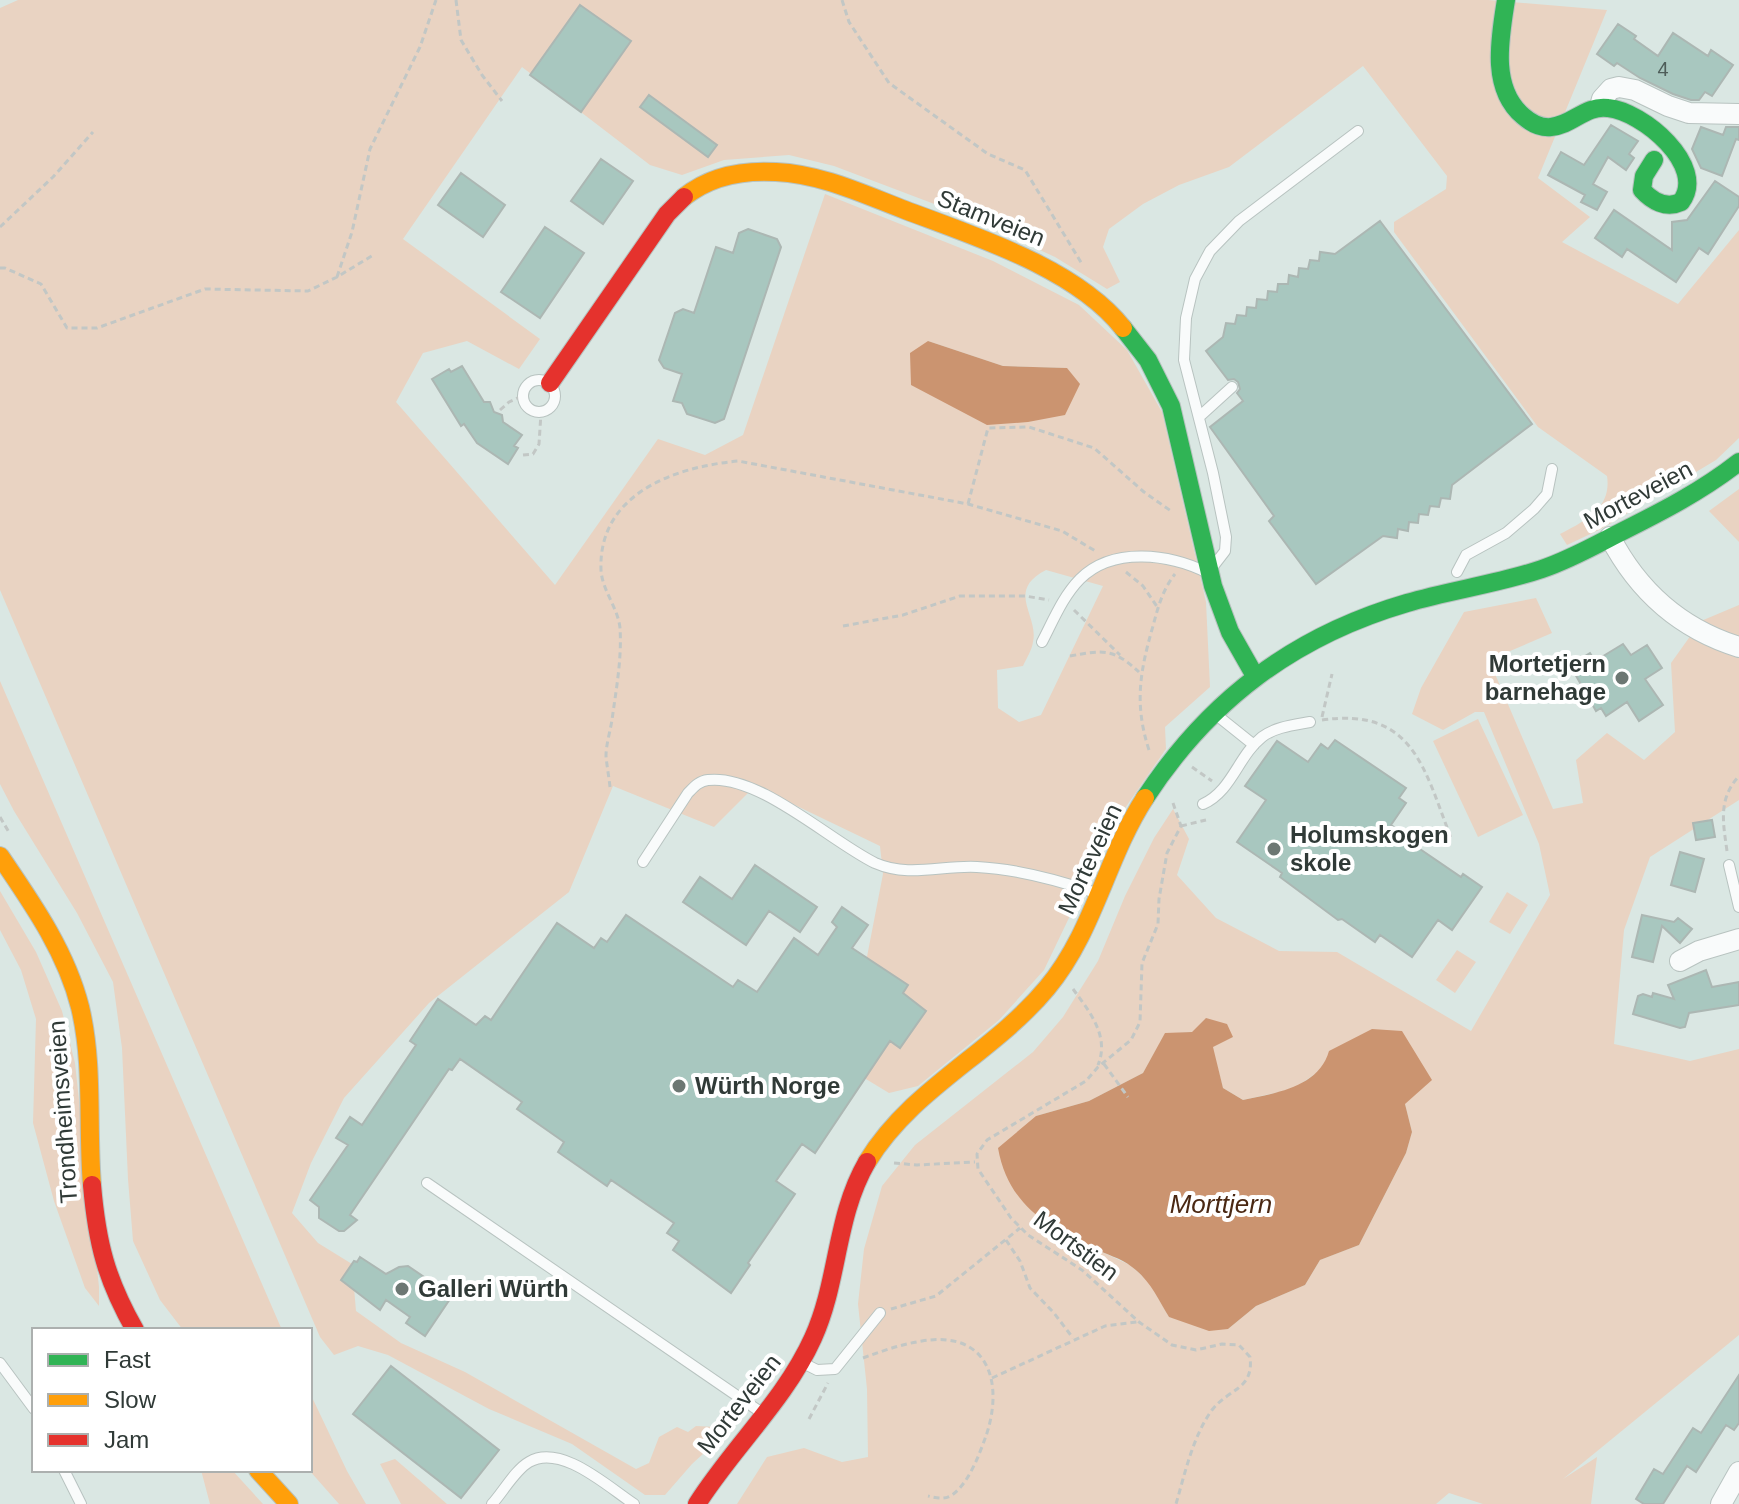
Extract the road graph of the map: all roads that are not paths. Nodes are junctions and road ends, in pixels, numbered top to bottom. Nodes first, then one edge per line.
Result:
1 (1506, 0) edge
2 (1600, 107) junction
3 (1739, 114) edge
4 (1358, 131) dead end
5 (1654, 160) dead end
6 (550, 383) junction
7 (1232, 387) dead end
8 (1199, 417) junction
9 (1739, 462) edge
10 (1552, 469) dead end
11 (1610, 537) junction
12 (1457, 572) dead end
13 (1208, 573) junction
14 (1042, 642) dead end
15 (1739, 647) edge
16 (1255, 676) junction
17 (1212, 712) junction
18 (1310, 722) dead end
19 (1254, 745) junction
20 (1203, 804) dead end
21 (0, 856) edge
22 (643, 862) dead end
23 (1729, 865) road end
24 (1098, 894) junction
25 (1739, 907) edge
26 (1739, 939) edge
27 (1680, 961) dead end
28 (427, 1183) dead end
29 (880, 1313) road end
30 (134, 1328) edge
31 (801, 1362) junction
32 (0, 1363) edge
33 (32, 1405) edge
34 (763, 1414) junction
35 (65, 1472) edge
36 (260, 1472) edge
37 (1739, 1472) edge
38 (81, 1504) edge
39 (289, 1504) edge
40 (492, 1504) edge
41 (634, 1504) edge
42 (697, 1504) edge
43 (1721, 1504) edge

1 - 2 street
2 - 3 street
2 - 5 street
4 - 8 lane
6 - 6 lane
6 - 13 street, Stamveien
7 - 8 lane
8 - 13 lane
9 - 11 street, Morteveien
10 - 12 lane
11 - 15 street
11 - 16 street, Morteveien
13 - 14 lane
13 - 16 street, Stamveien
16 - 17 street, Morteveien
17 - 19 lane
17 - 24 street, Morteveien
18 - 19 lane
19 - 20 lane
21 - 30 street, Trondheimsveien
22 - 24 lane
23 - 25 lane
24 - 31 street, Morteveien
26 - 27 street
28 - 34 lane
29 - 31 lane
31 - 34 street, Morteveien
32 - 33 lane
34 - 42 street, Morteveien
35 - 38 lane
36 - 39 street
37 - 43 street
40 - 41 lane

